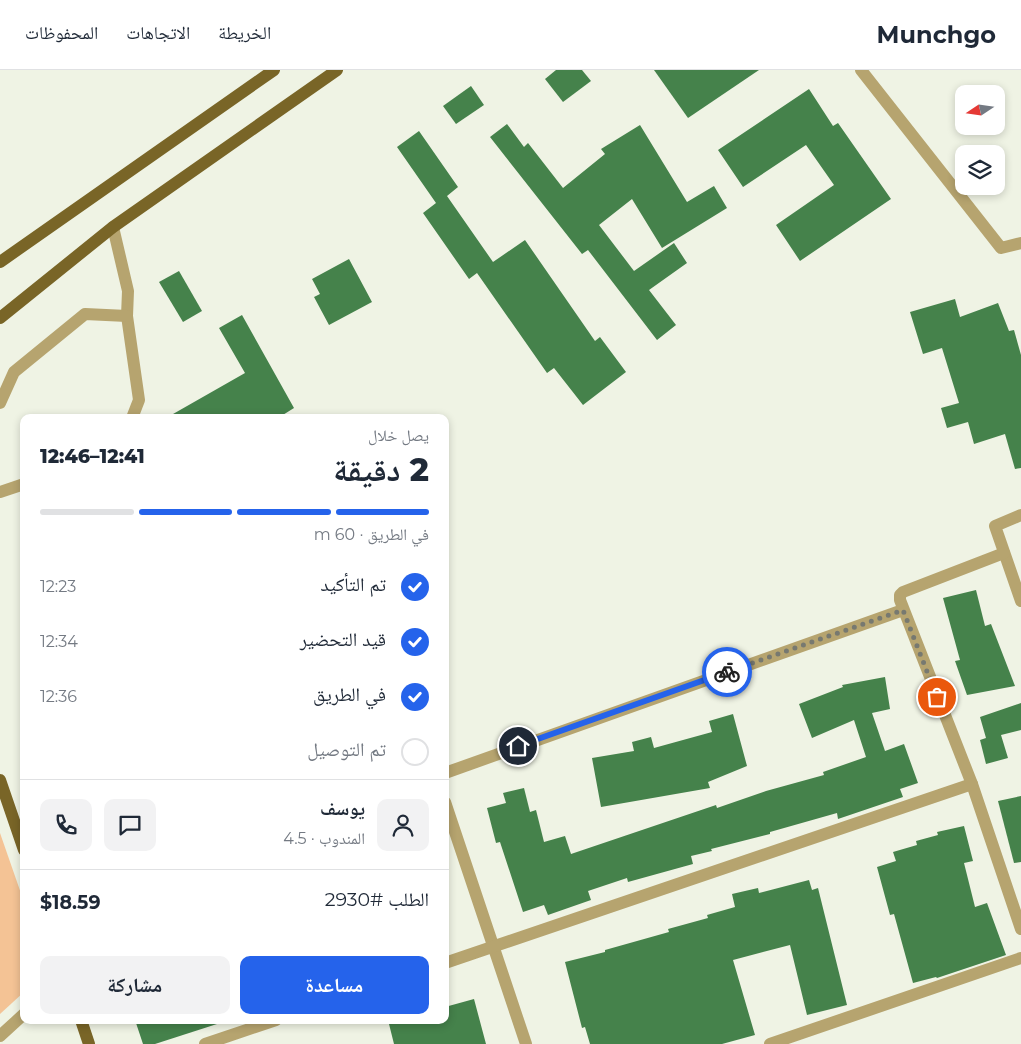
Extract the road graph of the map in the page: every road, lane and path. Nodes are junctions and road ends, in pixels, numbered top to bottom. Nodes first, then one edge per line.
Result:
1 (274, 70) edge
2 (337, 70) edge
3 (861, 70) edge
4 (113, 227) junction
5 (1021, 243) edge
6 (0, 262) edge
7 (127, 316) junction
8 (0, 318) edge
9 (0, 404) edge
10 (134, 414) edge
11 (20, 485) edge
12 (0, 492) edge
13 (1021, 514) edge
14 (1004, 553) junction
15 (1020, 592) edge
16 (903, 610) junction
17 (449, 771) edge
18 (0, 780) edge
19 (972, 784) junction
20 (449, 814) edge
21 (20, 838) edge
22 (1021, 929) edge
23 (492, 947) junction
24 (1021, 958) edge
25 (449, 962) edge
26 (20, 1018) edge
27 (82, 1024) edge
28 (264, 1024) edge
29 (0, 1036) edge
30 (90, 1044) edge
31 (205, 1044) edge
32 (526, 1044) edge
33 (770, 1044) edge

1 - 6 main road
2 - 4 main road
3 - 5 street
4 - 7 street
4 - 8 main road
7 - 9 street
7 - 10 street
11 - 12 street
13 - 14 street
14 - 15 street
14 - 16 street
16 - 17 street
16 - 19 street
18 - 21 main road
19 - 22 street
19 - 23 street
20 - 23 street
23 - 25 street
23 - 32 street
24 - 33 street
26 - 29 street
27 - 30 main road
28 - 31 street

